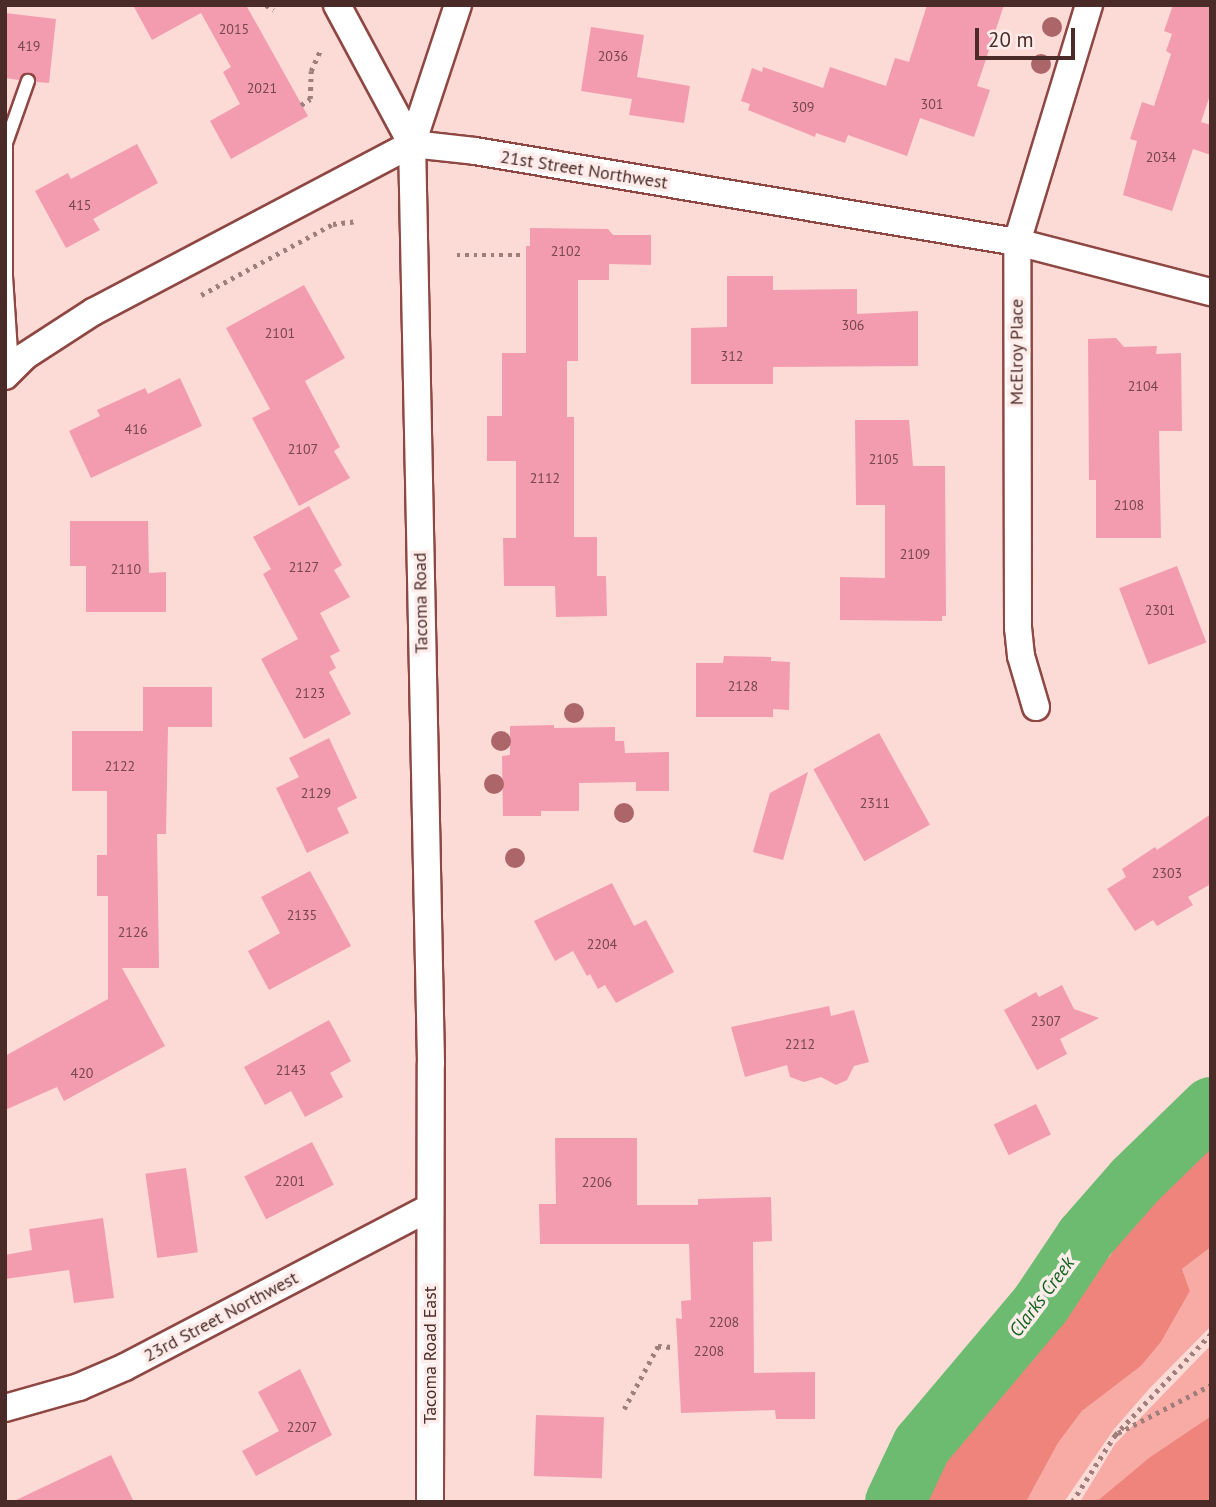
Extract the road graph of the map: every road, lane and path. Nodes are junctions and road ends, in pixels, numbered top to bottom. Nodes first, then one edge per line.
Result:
1 (266, 5) edge
2 (337, 5) edge
3 (458, 5) edge
4 (1089, 5) edge
5 (274, 10) dead end
6 (320, 51) dead end
7 (28, 81) dead end
8 (301, 105) dead end
9 (412, 144) junction
10 (358, 221) dead end
11 (1017, 242) junction
12 (457, 255) dead end
13 (523, 256) dead end
14 (1211, 292) edge
15 (201, 295) dead end
16 (7, 370) edge
17 (1036, 707) dead end
18 (429, 1208) junction
19 (1211, 1334) edge
20 (673, 1347) dead end
21 (1211, 1385) edge
22 (5, 1409) edge
23 (624, 1409) dead end
24 (1115, 1435) junction
25 (430, 1502) edge
26 (1073, 1502) edge

1 - 5 path
2 - 9 street
3 - 9 street, Tacoma Road
4 - 11 street, McElroy Place
6 - 8 path
7 - 16 lane
9 - 11 street, 21st Street Northwest
9 - 16 street
9 - 18 street, Tacoma Road
10 - 15 path
11 - 14 street, 21st Street Northwest
11 - 17 street, McElroy Place
12 - 13 path
18 - 22 street, 23rd Street Northwest
18 - 25 street, Tacoma Road East
19 - 24 path
20 - 23 path
21 - 24 path
24 - 26 path

